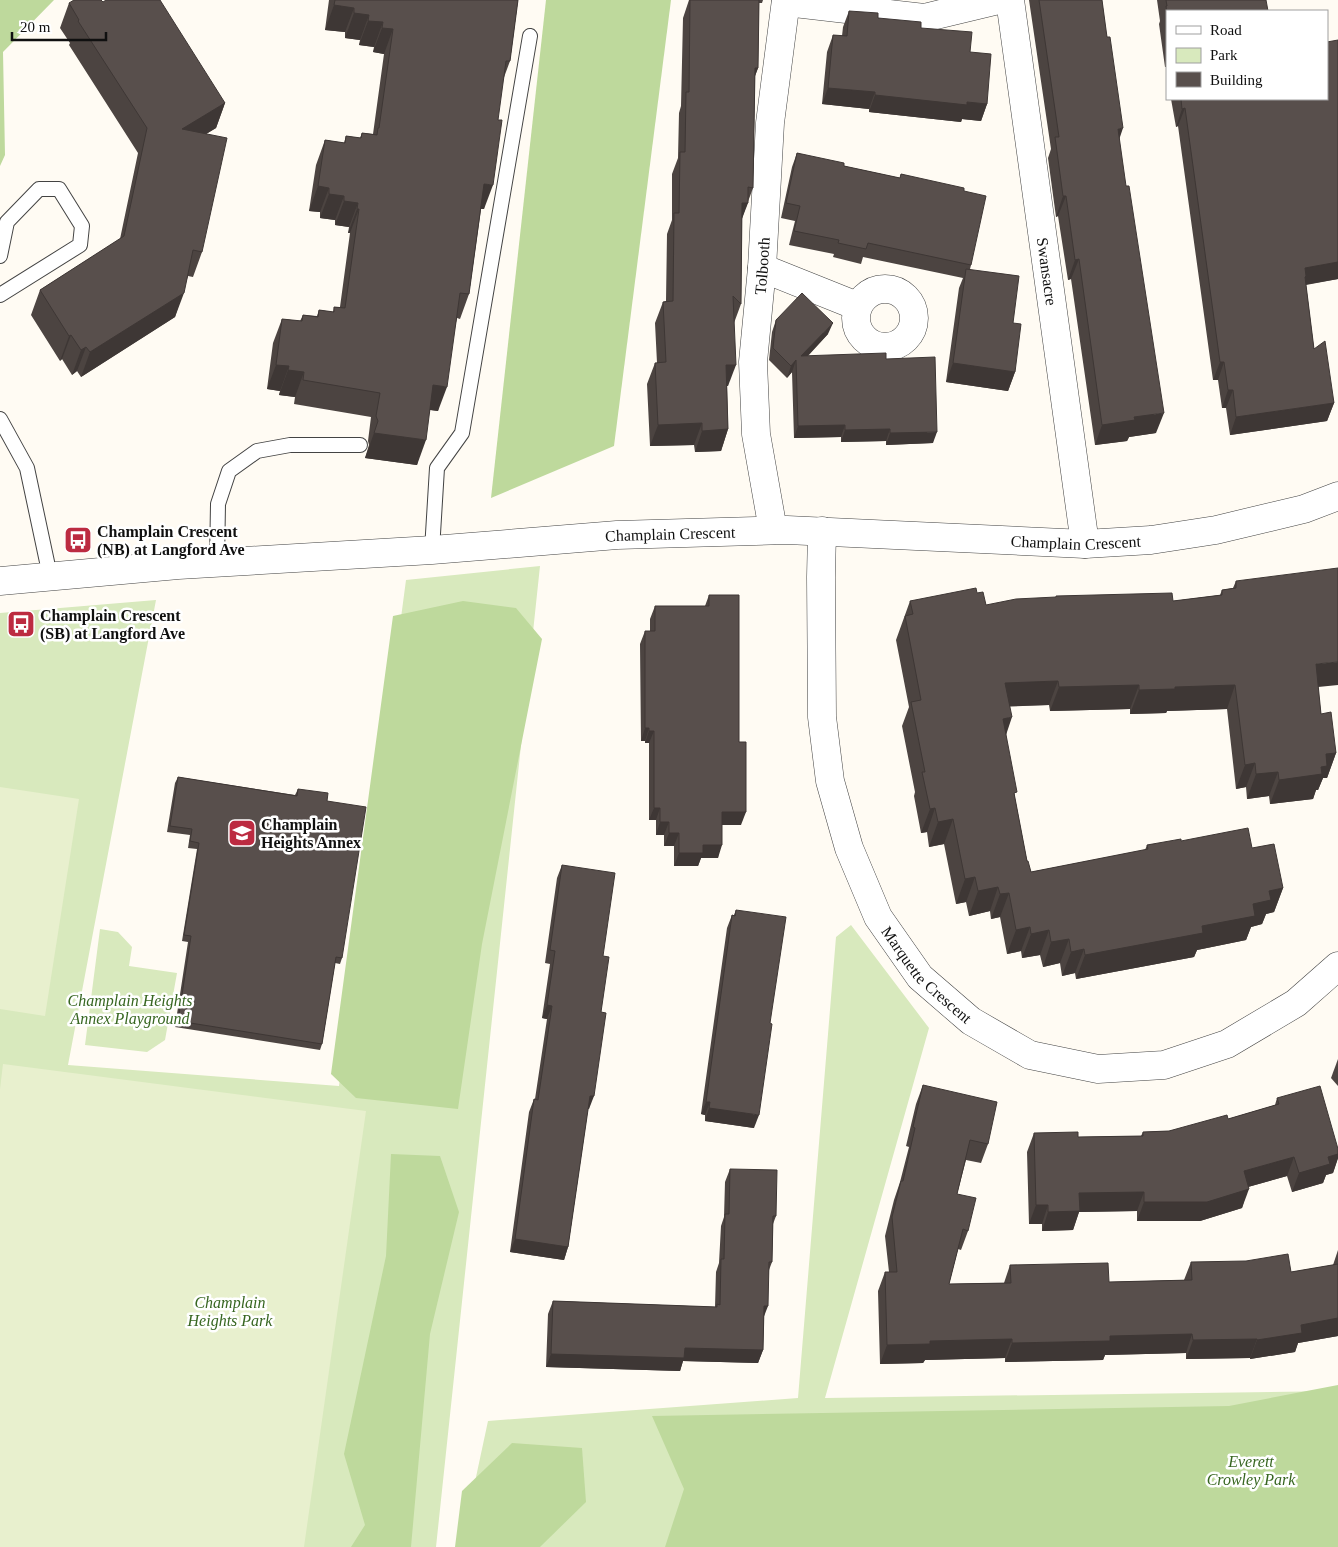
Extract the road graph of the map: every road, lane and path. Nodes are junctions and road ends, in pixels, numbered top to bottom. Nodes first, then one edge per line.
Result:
1 (999, 0) edge
2 (1010, 0) edge
3 (786, 1) edge
4 (530, 36) dead end
5 (0, 256) edge
6 (762, 268) junction
7 (0, 295) edge
8 (858, 306) dead end
9 (0, 419) edge
10 (360, 445) dead end
11 (1338, 496) edge
12 (773, 530) junction
13 (822, 531) junction
14 (1085, 544) junction
15 (432, 550) junction
16 (217, 562) junction
17 (50, 576) junction
18 (0, 581) edge
19 (1338, 966) edge

1 - 3 street
2 - 14 street, Swansacre
3 - 6 street, Tolbooth
4 - 15 lane
5 - 7 lane
6 - 8 street
6 - 12 street, Tolbooth
9 - 17 lane
10 - 16 lane
11 - 14 street, Champlain Crescent
12 - 13 street, Champlain Crescent
12 - 15 street, Champlain Crescent
13 - 14 street, Champlain Crescent
13 - 19 street, Marquette Crescent
15 - 16 street, Champlain Crescent
16 - 17 street, Champlain Crescent
17 - 18 street, Champlain Crescent

